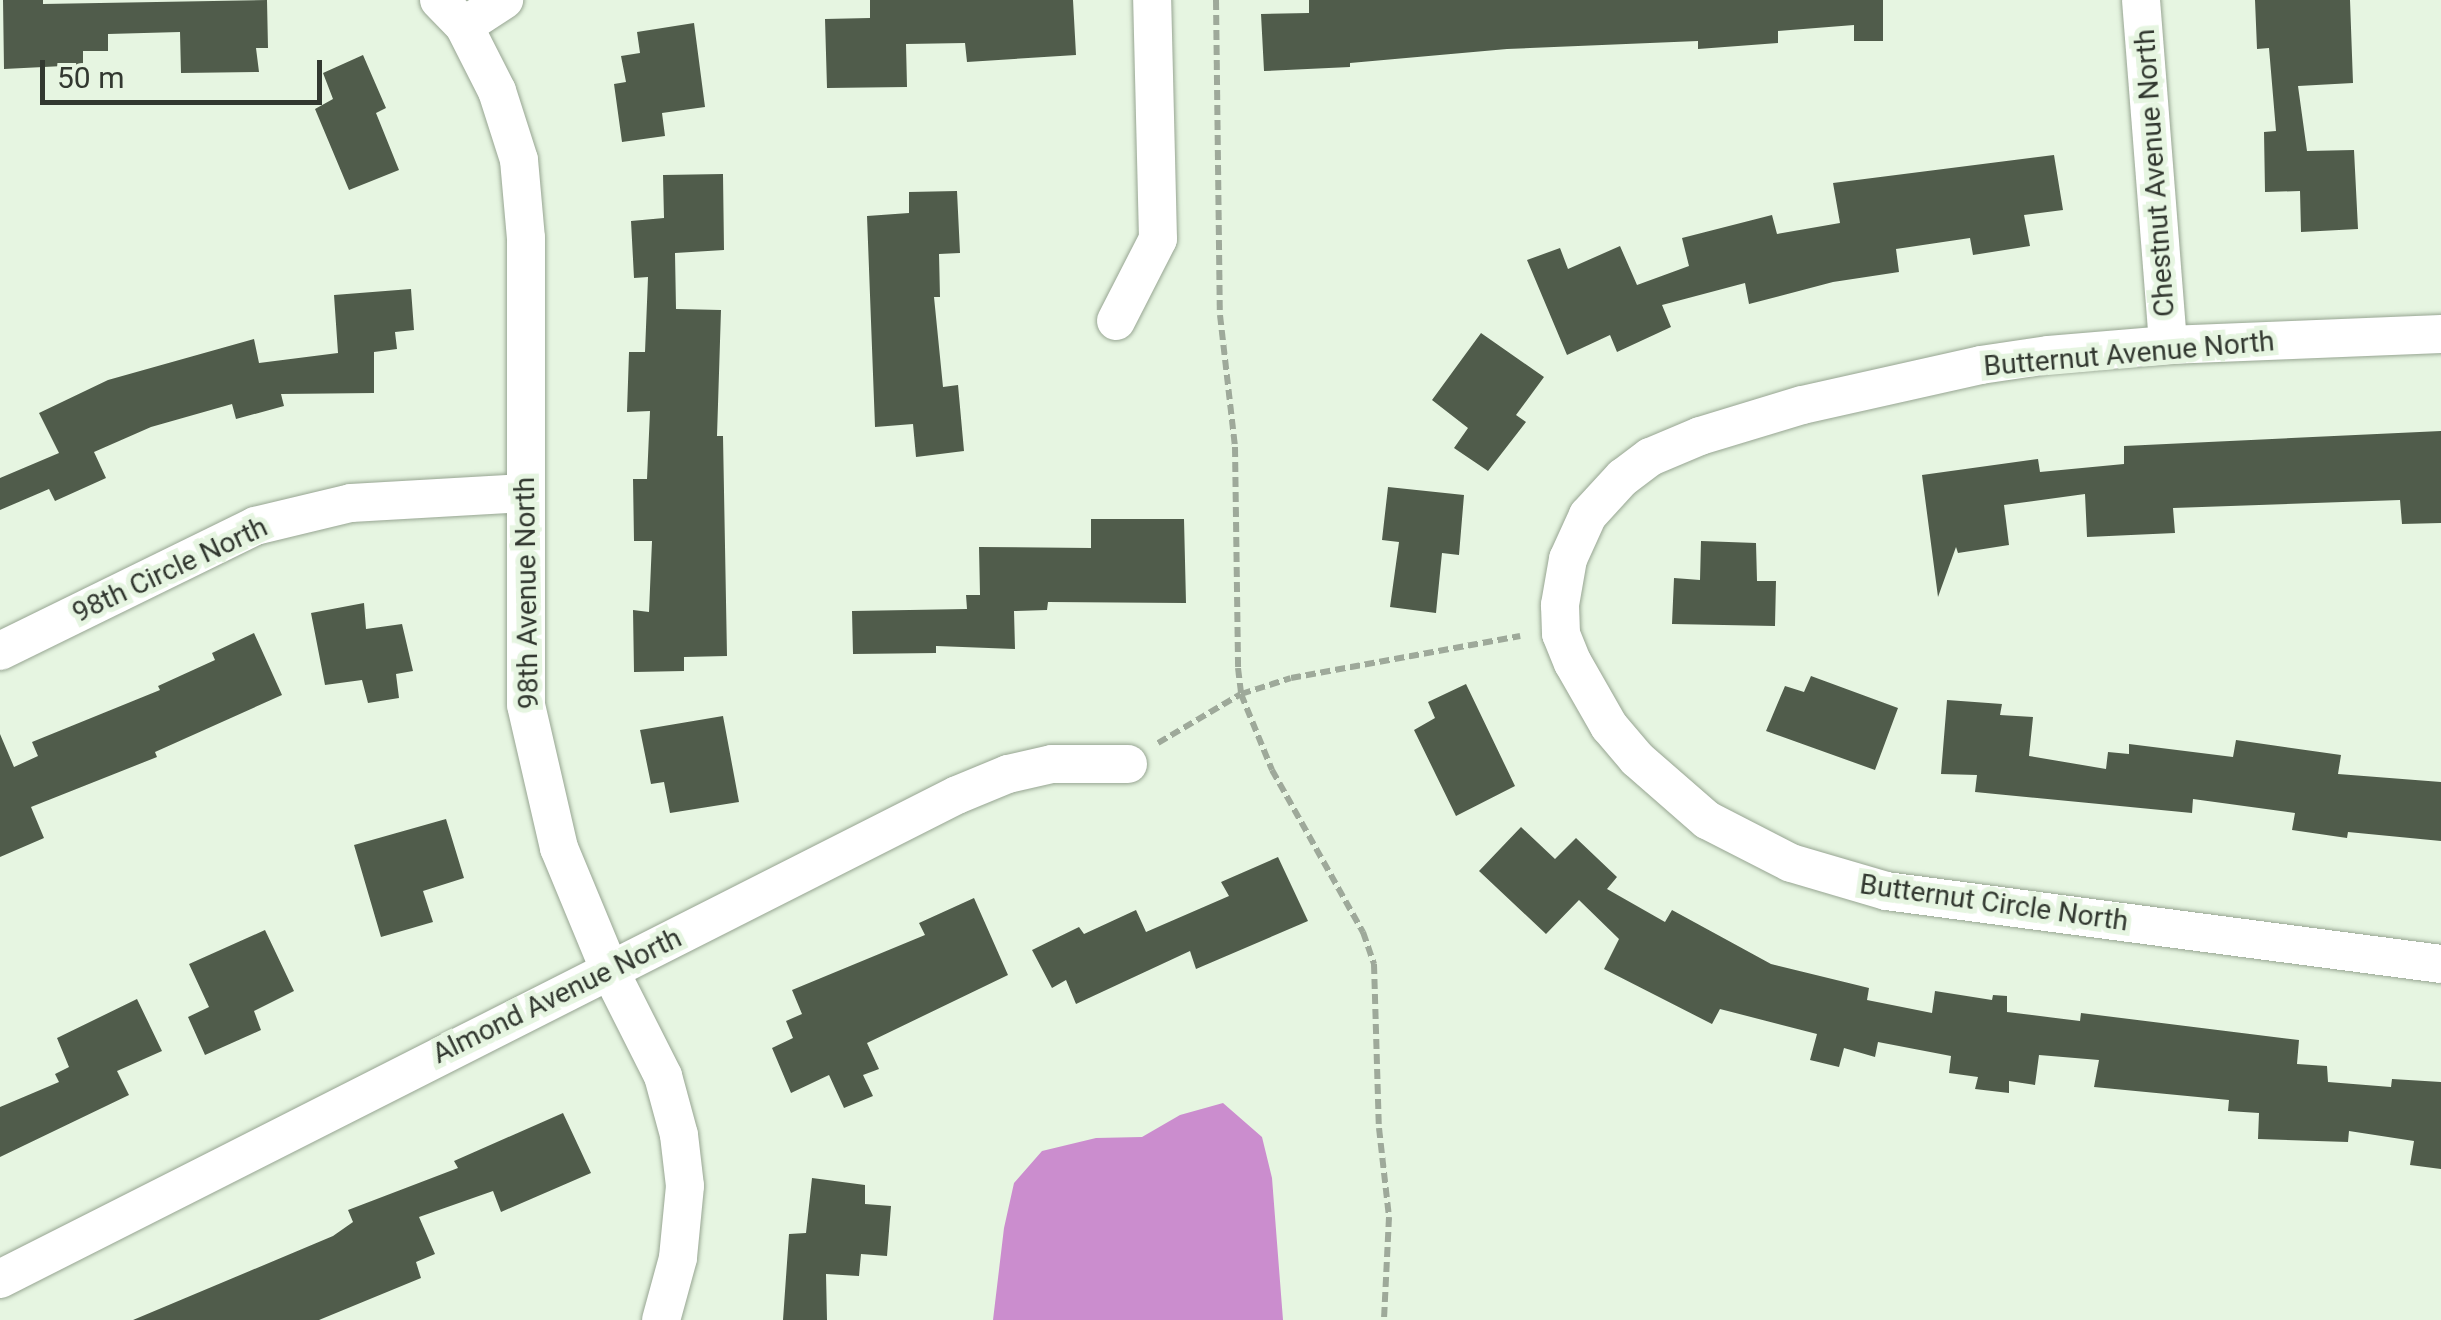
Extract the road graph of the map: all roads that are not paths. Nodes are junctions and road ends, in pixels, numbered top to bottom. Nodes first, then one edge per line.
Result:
1 (504, 0) edge
2 (1152, 0) edge
3 (2142, 0) edge
4 (451, 13) edge
5 (1116, 321) dead end
6 (2441, 334) edge
7 (2168, 345) junction
8 (525, 493) junction
9 (0, 651) edge
10 (1572, 662) joint
11 (1128, 764) road end
12 (2441, 964) edge
13 (610, 971) junction
14 (0, 1279) edge
15 (662, 1320) edge

1 - 4 street
2 - 5 street
3 - 7 street, Chestnut Avenue North
4 - 8 street, 98th Avenue North
6 - 7 street, Butternut Avenue North
7 - 10 street, Butternut Avenue North
8 - 9 street, 98th Circle North
8 - 13 street, 98th Avenue North
10 - 12 street, Butternut Circle North
11 - 13 street, Almond Avenue North
13 - 14 street, Almond Avenue North
13 - 15 street, 98th Avenue North

